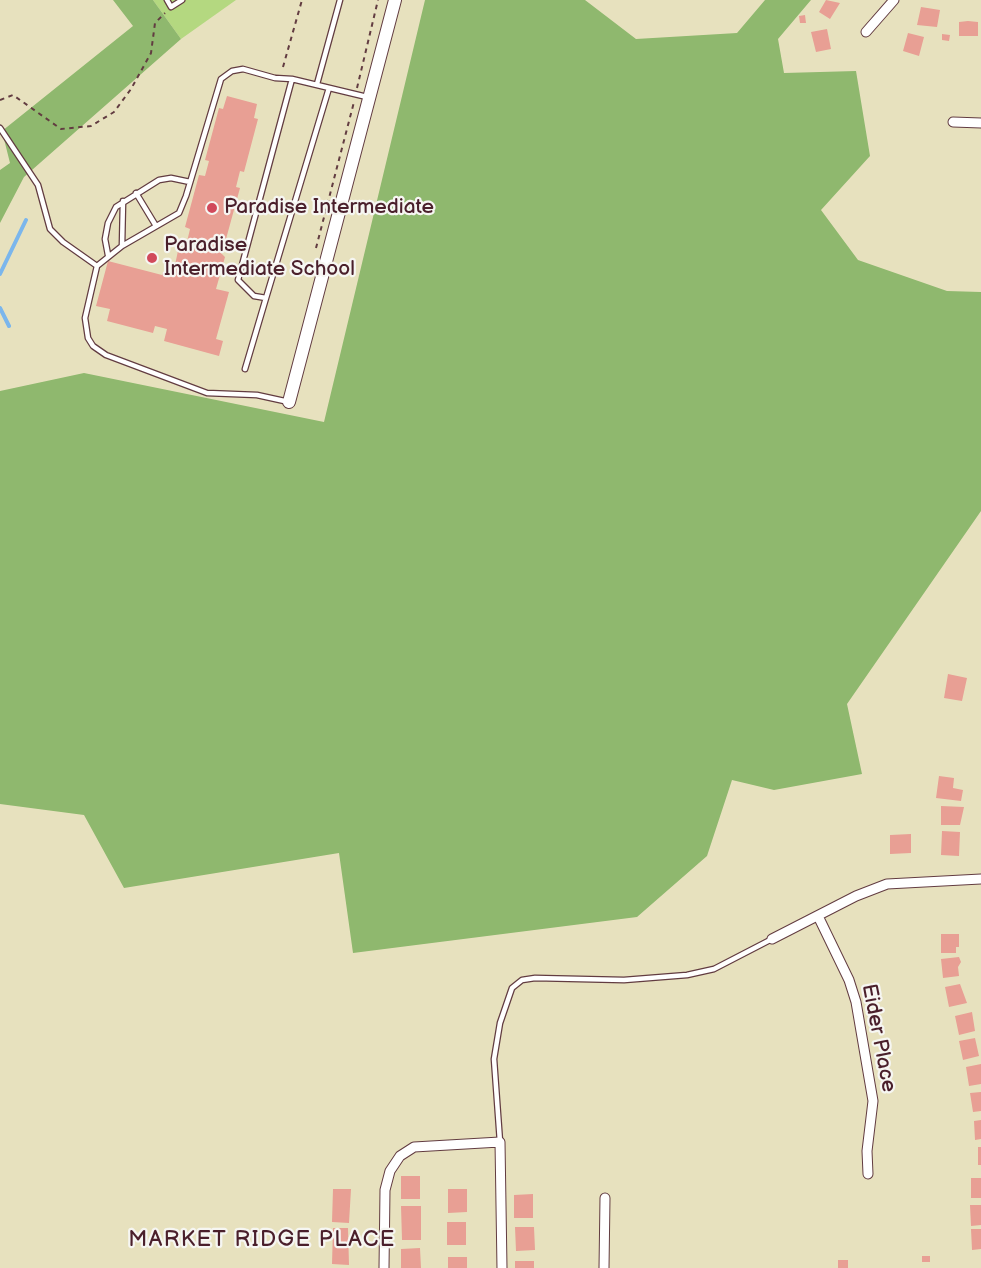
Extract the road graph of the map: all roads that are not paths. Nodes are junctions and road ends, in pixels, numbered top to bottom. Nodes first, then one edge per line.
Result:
1 (166, 0) edge
2 (182, 0) edge
3 (340, 0) edge
4 (394, 0) edge
5 (894, 0) edge
6 (866, 32) dead end
7 (291, 79) junction
8 (317, 84) junction
9 (329, 88) junction
10 (361, 96) junction
11 (952, 123) dead end
12 (981, 123) edge
13 (0, 128) edge
14 (190, 182) junction
15 (136, 193) junction
16 (123, 201) junction
17 (156, 226) junction
18 (122, 246) junction
19 (108, 255) junction
20 (97, 266) junction
21 (266, 298) junction
22 (245, 369) dead end
23 (289, 402) joint
24 (981, 879) edge
25 (818, 916) junction
26 (772, 939) joint
27 (500, 1142) junction
28 (868, 1174) dead end
29 (605, 1198) dead end
30 (384, 1268) edge
31 (502, 1268) edge
32 (603, 1268) edge

1 - 2 lane
3 - 8 lane
4 - 10 street
5 - 6 street
7 - 8 lane
7 - 14 lane
7 - 21 lane
8 - 9 lane
9 - 10 lane
9 - 21 lane
10 - 23 street
11 - 12 street
13 - 20 lane
14 - 15 lane
14 - 17 lane
15 - 16 lane
15 - 17 lane
16 - 18 lane
16 - 19 lane
17 - 18 lane
18 - 19 lane
19 - 20 lane
20 - 23 lane
21 - 22 lane
24 - 25 street
25 - 26 street
25 - 28 street, Eider Place
26 - 27 lane
27 - 30 street
27 - 31 street
29 - 32 street

